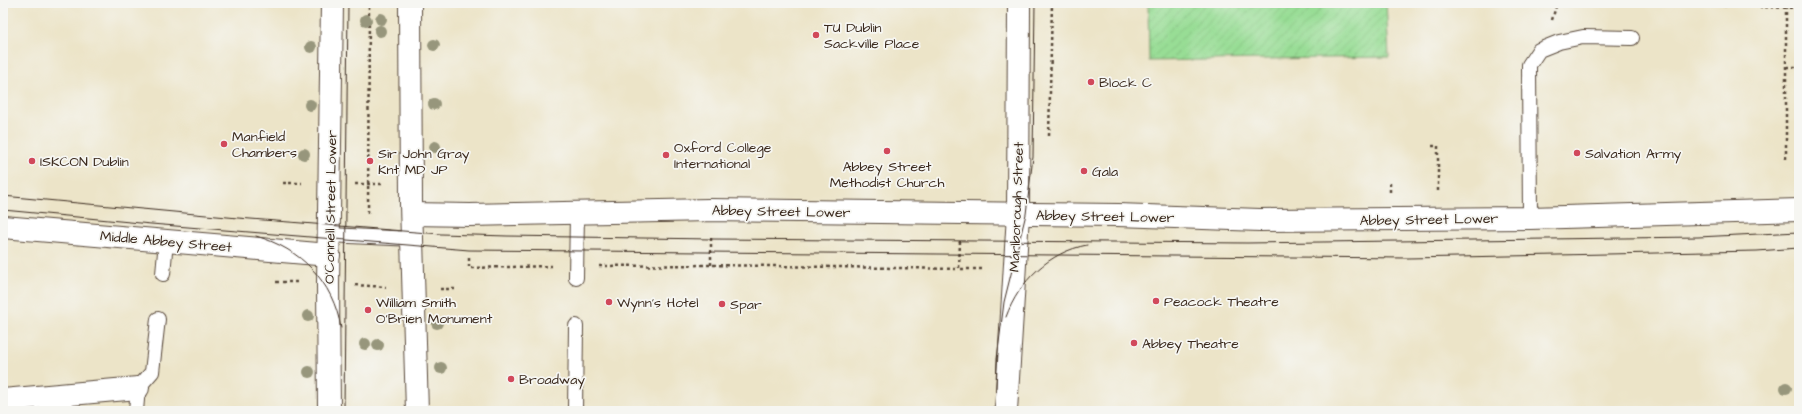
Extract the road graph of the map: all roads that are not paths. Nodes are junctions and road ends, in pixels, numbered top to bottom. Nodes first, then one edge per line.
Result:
1 (332, 3) edge
2 (410, 3) edge
3 (1019, 3) edge
4 (1632, 38) dead end
5 (1799, 210) edge
6 (412, 214) junction
7 (577, 214) junction
8 (1018, 215) junction
9 (1530, 218) junction
10 (3, 227) edge
11 (412, 240) junction
12 (166, 242) junction
13 (329, 245) junction
14 (163, 274) dead end
15 (576, 278) dead end
16 (158, 319) dead end
17 (576, 326) dead end
18 (138, 388) junction
19 (3, 400) edge
20 (136, 411) edge
21 (329, 411) edge
22 (417, 411) edge
23 (575, 411) edge
24 (1006, 411) edge

1 - 13 street, O'Connell Street Lower
2 - 6 street
3 - 8 street, Marlborough Street
4 - 9 lane
5 - 9 street, Abbey Street Lower
6 - 7 street, Abbey Street Lower
6 - 11 street
7 - 8 street, Abbey Street Lower
7 - 15 lane
8 - 9 street, Abbey Street Lower
8 - 24 street, Marlborough Street
10 - 12 street, Middle Abbey Street
11 - 13 lane
11 - 22 street
12 - 13 street, Middle Abbey Street
12 - 14 lane
13 - 21 street, O'Connell Street Lower
16 - 18 lane
17 - 23 lane
18 - 19 street
18 - 20 lane

